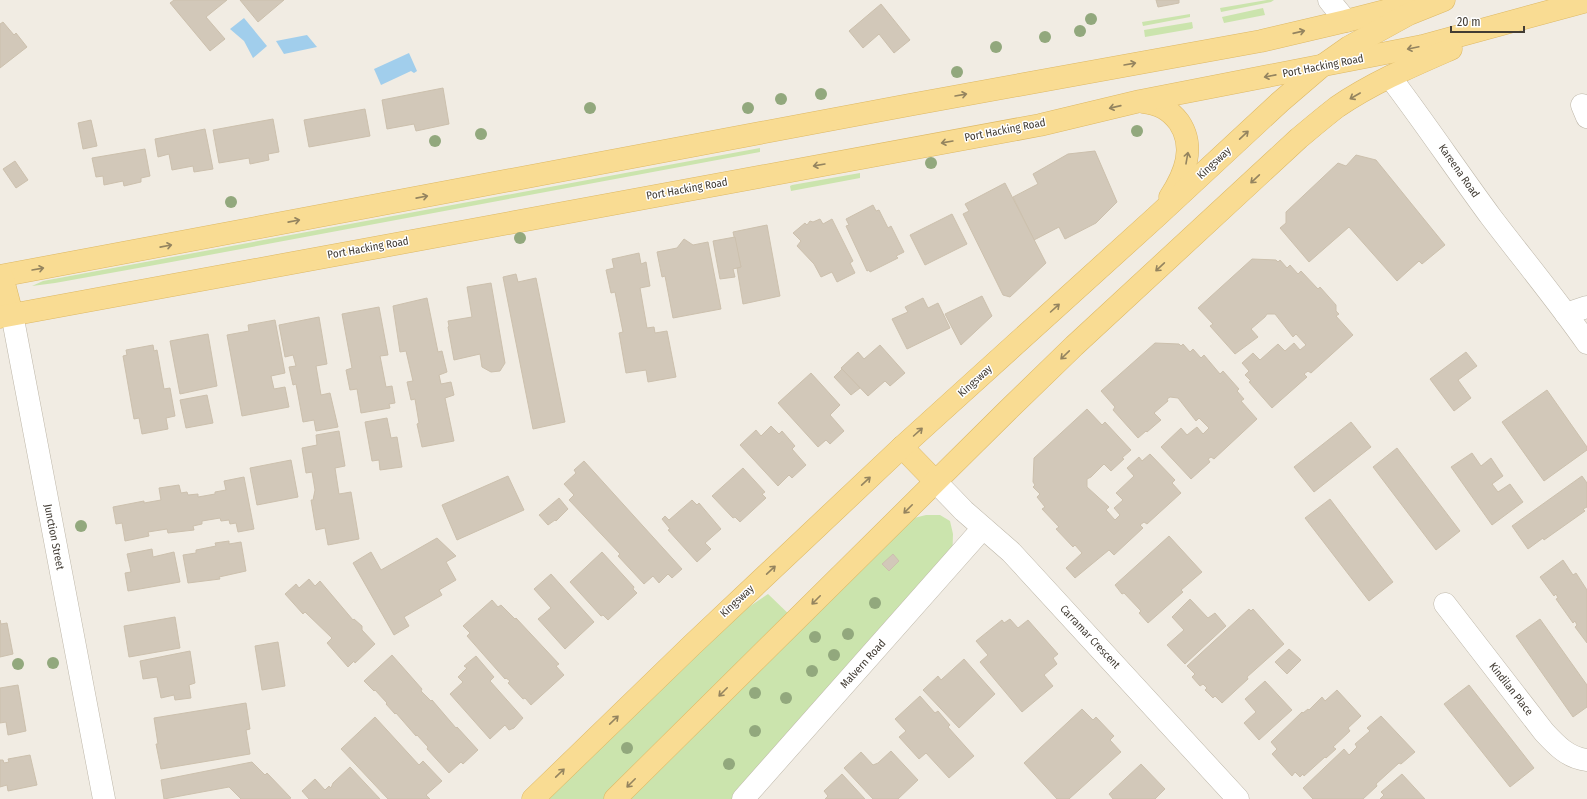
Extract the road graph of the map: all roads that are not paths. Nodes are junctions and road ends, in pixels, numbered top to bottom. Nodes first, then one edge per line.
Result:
1 (1329, 0) edge
2 (1427, 0) edge
3 (1444, 0) edge
4 (1587, 1) edge
5 (1518, 20) junction
6 (1346, 21) junction
7 (1367, 49) junction
8 (1322, 66) junction
9 (1390, 77) junction
10 (1140, 101) junction
11 (1156, 217) junction
12 (1, 276) edge
13 (1587, 307) edge
14 (1566, 314) junction
15 (6, 315) edge
16 (1587, 343) edge
17 (902, 447) junction
18 (936, 481) junction
19 (983, 528) junction
20 (1445, 604) dead end
21 (1587, 760) edge
22 (745, 798) edge
23 (104, 799) edge
24 (534, 799) edge
25 (615, 799) edge
26 (1238, 799) edge

1 - 6 street, Kareena Road
2 - 6 main road
3 - 7 main road
4 - 5 main road
5 -> 7 main road
5 - 9 main road
6 - 7 main road, Kareena Road
12 -> 6 main road
7 - 8 main road, Port Hacking Road
7 - 9 main road, Kareena Road
8 -> 10 main road, Port Hacking Road
11 -> 8 main road, Kingsway
9 - 14 street, Kareena Road
9 -> 18 main road
11 -> 10 main road
10 -> 15 main road, Port Hacking Road
17 -> 11 main road, Kingsway
12 - 15 main road, Junction Street
13 - 14 street
14 - 16 street, Kareena Road
15 - 23 street, Junction Street
17 - 18 main road
24 -> 17 main road, Kingsway
18 - 19 street, Carramar Crescent
18 -> 25 main road
19 - 22 street, Malvern Road
19 - 26 street, Carramar Crescent
20 - 21 street, Kindilan Place

